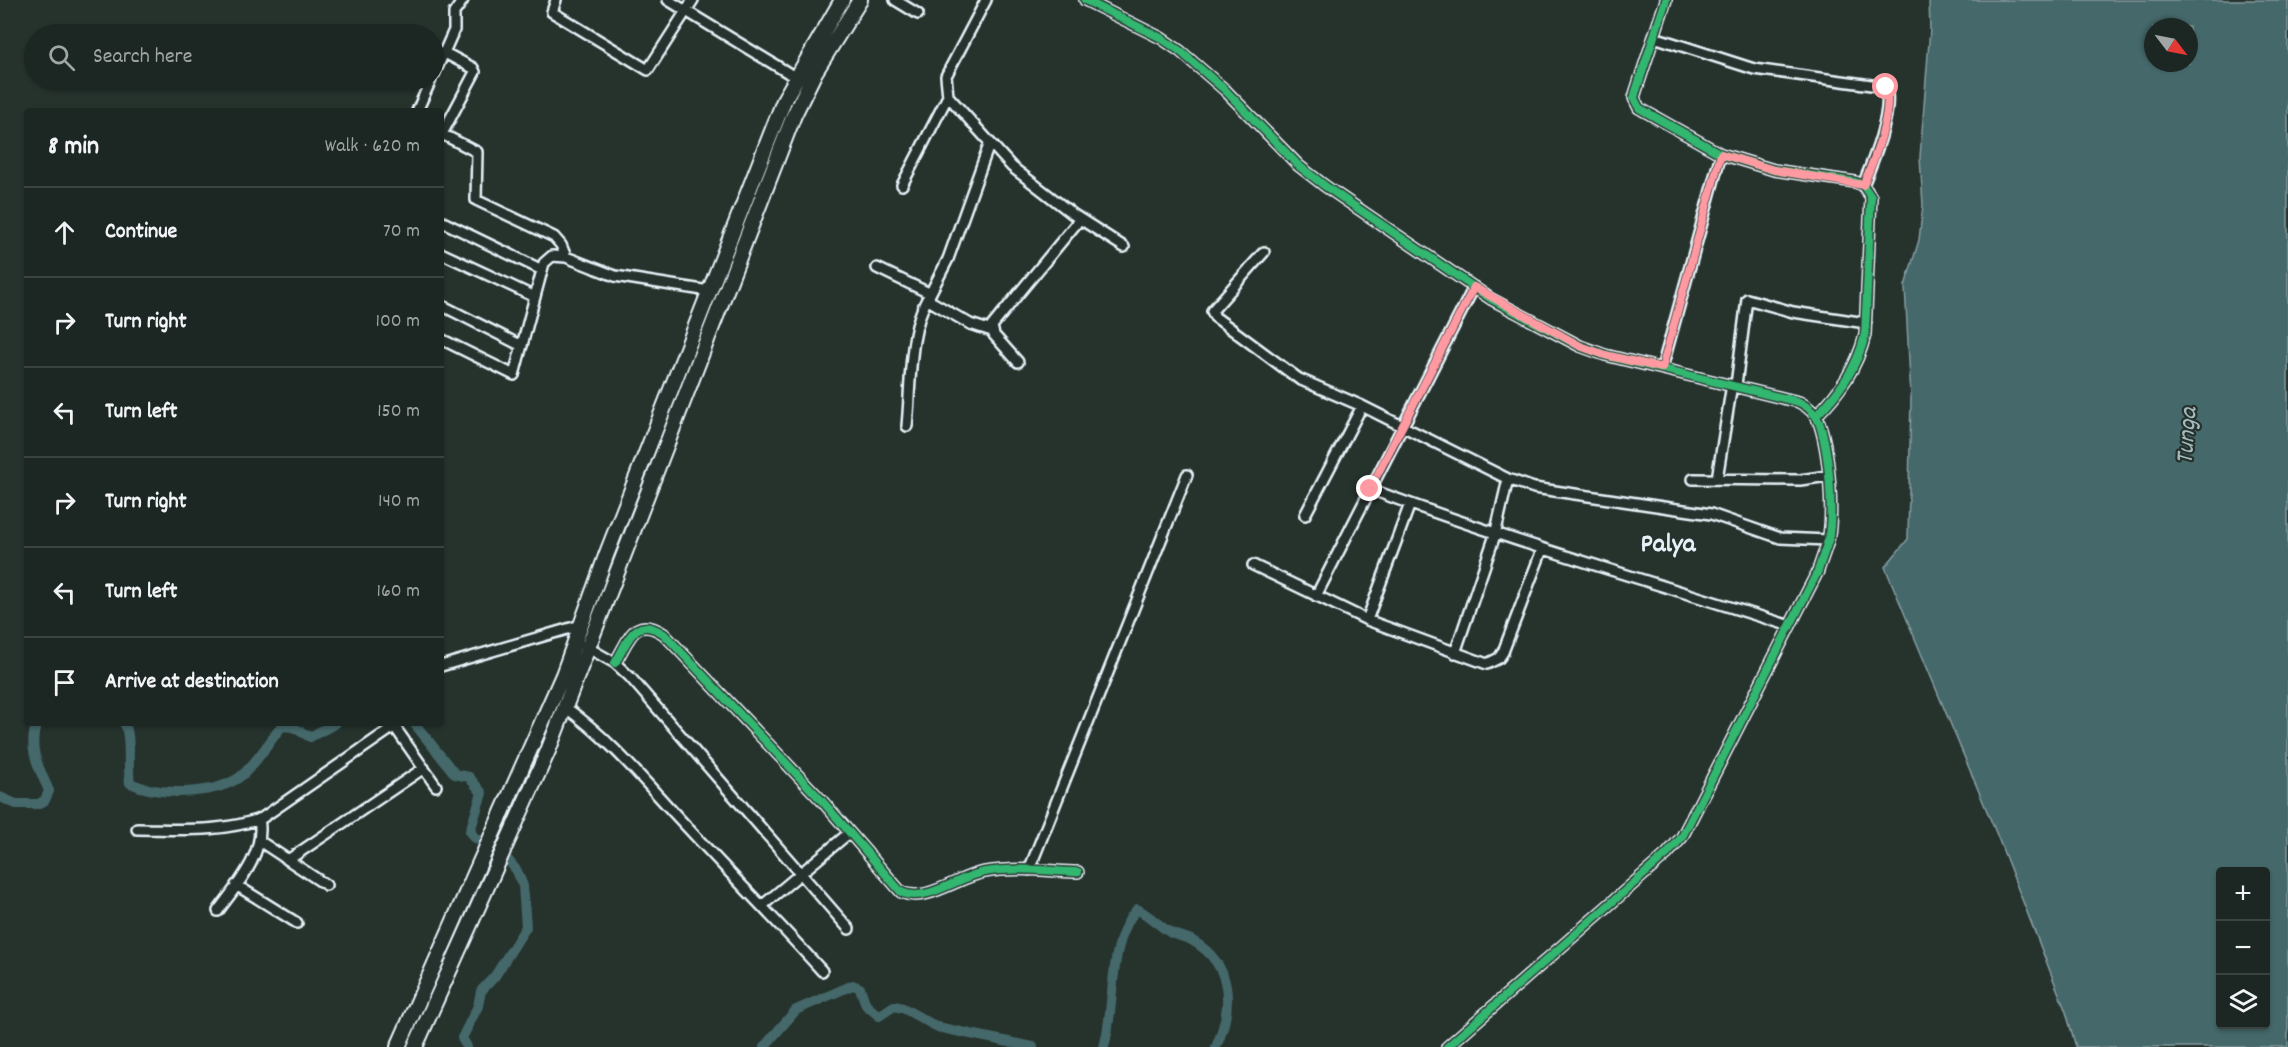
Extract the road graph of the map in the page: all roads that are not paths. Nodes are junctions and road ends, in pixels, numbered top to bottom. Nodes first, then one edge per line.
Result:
1 (463, 0) edge
2 (556, 0) edge
3 (668, 0) edge
4 (693, 0) edge
5 (842, 0) edge
6 (860, 0) edge
7 (895, 0) edge
8 (986, 0) edge
9 (1085, 0) edge
10 (1666, 0) edge
11 (686, 10) junction
12 (918, 14) dead end
13 (1654, 38) junction
14 (444, 50) edge
15 (444, 53) edge
16 (795, 77) junction
17 (426, 90) edge
18 (948, 96) junction
19 (418, 108) edge
20 (444, 130) edge
21 (444, 135) edge
22 (989, 145) junction
23 (1721, 154) junction
24 (902, 185) dead end
25 (1863, 185) junction
26 (1080, 219) junction
27 (444, 222) edge
28 (1124, 247) dead end
29 (1264, 252) dead end
30 (444, 254) edge
31 (566, 257) junction
32 (877, 268) dead end
33 (542, 270) junction
34 (1474, 287) junction
35 (710, 291) junction
36 (929, 294) junction
37 (534, 297) junction
38 (444, 307) edge
39 (1866, 323) junction
40 (992, 331) junction
41 (444, 341) edge
42 (522, 346) junction
43 (1018, 362) dead end
44 (1662, 368) junction
45 (1734, 385) junction
46 (1362, 406) junction
47 (1816, 416) junction
48 (907, 426) dead end
49 (1402, 428) junction
50 (1187, 475) dead end
51 (1828, 476) junction
52 (1508, 479) junction
53 (1693, 479) dead end
54 (1717, 479) junction
55 (1370, 489) junction
56 (1410, 504) junction
57 (1305, 514) dead end
58 (1495, 535) junction
59 (1828, 540) junction
60 (1542, 550) junction
61 (1253, 565) dead end
62 (1316, 596) junction
63 (1366, 620) junction
64 (581, 625) junction
65 (1790, 626) junction
66 (582, 644) junction
67 (1455, 653) junction
68 (615, 663) junction
69 (444, 665) edge
70 (565, 707) junction
71 (393, 726) edge
72 (395, 726) edge
73 (424, 768) junction
74 (436, 786) dead end
75 (259, 819) junction
76 (137, 830) dead end
77 (849, 833) junction
78 (261, 842) junction
79 (288, 860) junction
80 (1029, 870) junction
81 (802, 871) junction
82 (1078, 872) dead end
83 (237, 885) junction
84 (326, 885) dead end
85 (763, 905) junction
86 (219, 912) dead end
87 (297, 923) dead end
88 (849, 929) dead end
89 (822, 971) dead end
90 (398, 1047) edge
91 (415, 1047) edge
92 (1447, 1047) edge

1 - 14 street
2 - 11 street
3 - 11 street
4 - 11 street
5 - 16 highway
6 - 66 highway
7 - 12 street
8 - 18 street
9 - 34 street
10 - 13 street
11 - 16 street
13 - 23 street
13 - 25 street
15 - 20 street
16 - 35 highway
17 - 19 street
18 - 22 street
18 - 24 street
21 - 31 street
22 - 26 street
22 - 36 street
23 - 25 street
23 - 44 street
25 - 39 street
26 - 28 street
26 - 40 street
27 - 33 street
29 - 46 street
30 - 37 street
31 - 33 street
31 - 35 street
32 - 36 street
33 - 37 street
34 - 44 street
34 - 49 street
35 - 64 highway
36 - 40 street
36 - 48 street
37 - 42 street
38 - 42 street
39 - 45 street
39 - 47 street
40 - 43 street
41 - 42 street
44 - 45 street
45 - 47 street
45 - 54 street
46 - 49 street
46 - 57 street
47 - 51 street
49 - 52 street
49 - 55 street
50 - 80 street
51 - 54 street
51 - 59 street
52 - 58 street
52 - 59 street
53 - 54 street
55 - 56 street
55 - 62 street
56 - 58 street
56 - 63 street
58 - 60 street
58 - 67 street
59 - 65 street
60 - 65 street
60 - 67 street
61 - 62 street
62 - 63 street
63 - 67 street
64 - 66 highway
64 - 69 street
65 - 92 street
66 - 68 street
66 - 70 highway
66 - 90 highway
68 - 77 street
68 - 81 street
70 - 85 street
70 - 91 highway
71 - 75 street
72 - 73 street
73 - 74 street
73 - 79 street
75 - 76 street
75 - 78 street
77 - 80 street
77 - 81 street
78 - 79 street
78 - 83 street
79 - 84 street
80 - 82 street
81 - 85 street
81 - 88 street
83 - 86 street
83 - 87 street
85 - 89 street

